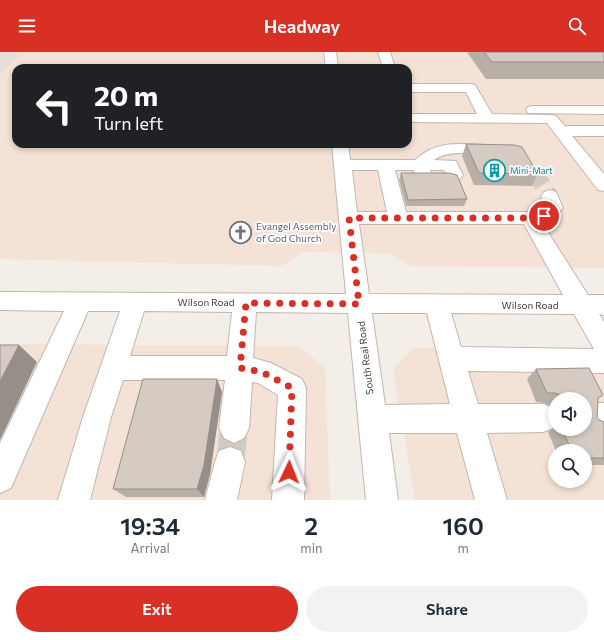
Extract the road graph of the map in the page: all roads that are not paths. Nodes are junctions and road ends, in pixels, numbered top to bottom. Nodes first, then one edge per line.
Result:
1 (330, 52) edge
2 (384, 52) edge
3 (332, 64) edge
4 (388, 64) edge
5 (412, 88) edge
6 (604, 110) edge
7 (485, 114) junction
8 (412, 118) edge
9 (560, 131) junction
10 (604, 131) edge
11 (511, 150) edge
12 (342, 154) edge
13 (385, 165) junction
14 (596, 166) edge
15 (421, 169) junction
16 (454, 175) edge
17 (604, 186) edge
18 (550, 196) tunnel mouth
19 (349, 218) junction
20 (398, 218) junction
21 (530, 218) junction
22 (0, 301) edge
23 (80, 302) junction
24 (135, 302) junction
25 (246, 303) junction
26 (359, 304) junction
27 (436, 304) junction
28 (593, 305) edge
29 (604, 344) edge
30 (452, 359) junction
31 (604, 361) edge
32 (113, 368) junction
33 (240, 368) junction
34 (468, 418) junction
35 (543, 418) dead end
36 (372, 419) junction
37 (234, 428) tunnel mouth
38 (230, 462) tunnel mouth
39 (0, 477) edge
40 (74, 500) edge
41 (221, 500) edge
42 (288, 500) edge
43 (382, 500) edge
44 (491, 500) edge

1 - 3 street
2 - 4 street
5 - 7 street
6 - 7 street
7 - 8 street
7 - 9 street
9 - 10 street
9 - 14 street
11 - 15 street
12 - 13 street
12 - 19 street, South Real Road
13 - 15 street
13 - 20 street
14 - 17 street
15 - 16 street
18 - 21 street
19 - 20 street
19 - 26 street, South Real Road
20 - 21 street
21 - 28 street
22 - 23 street, Wilson Road
23 - 24 street, Wilson Road
23 - 39 street
24 - 25 street, Wilson Road
24 - 32 street
25 - 26 street, Wilson Road
25 - 33 street
26 - 27 street, Wilson Road
26 - 36 street, South Real Road
27 - 28 street, Wilson Road
27 - 30 street
28 - 29 street
30 - 31 street
30 - 34 street
32 - 33 street
32 - 40 street
33 - 37 street
33 - 42 street
34 - 35 street
34 - 36 street
34 - 44 street
36 - 43 street, South Real Road
38 - 41 street

